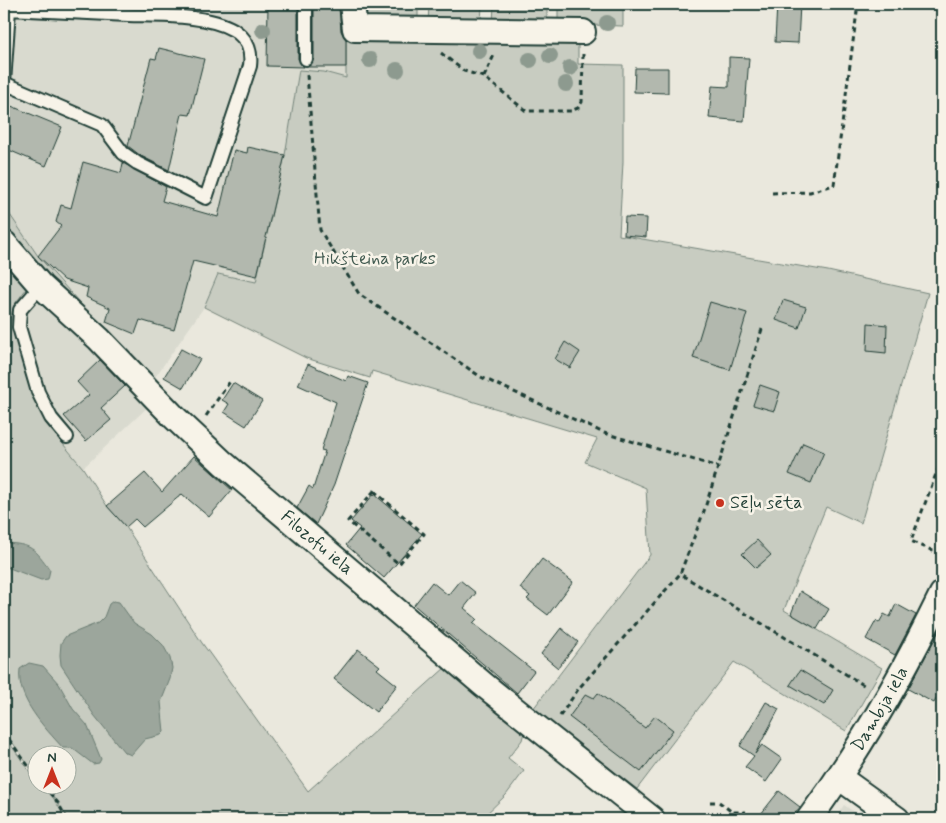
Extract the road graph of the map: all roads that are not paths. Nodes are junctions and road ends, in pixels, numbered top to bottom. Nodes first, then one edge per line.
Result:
1 (306, 4) edge
2 (352, 4) edge
3 (9, 6) edge
4 (583, 32) road end
5 (306, 59) road end
6 (4, 243) edge
7 (41, 286) junction
8 (67, 437) dead end
9 (942, 594) edge
10 (840, 778) junction
11 (652, 819) edge
12 (809, 819) edge
13 (897, 819) edge

1 - 5 lane
2 - 4 street
3 - 3 lane
6 - 7 street, Filozofu iela
7 - 8 lane
7 - 11 street, Filozofu iela
9 - 10 street, Dambja iela
10 - 12 street, Dambja iela
10 - 13 street

